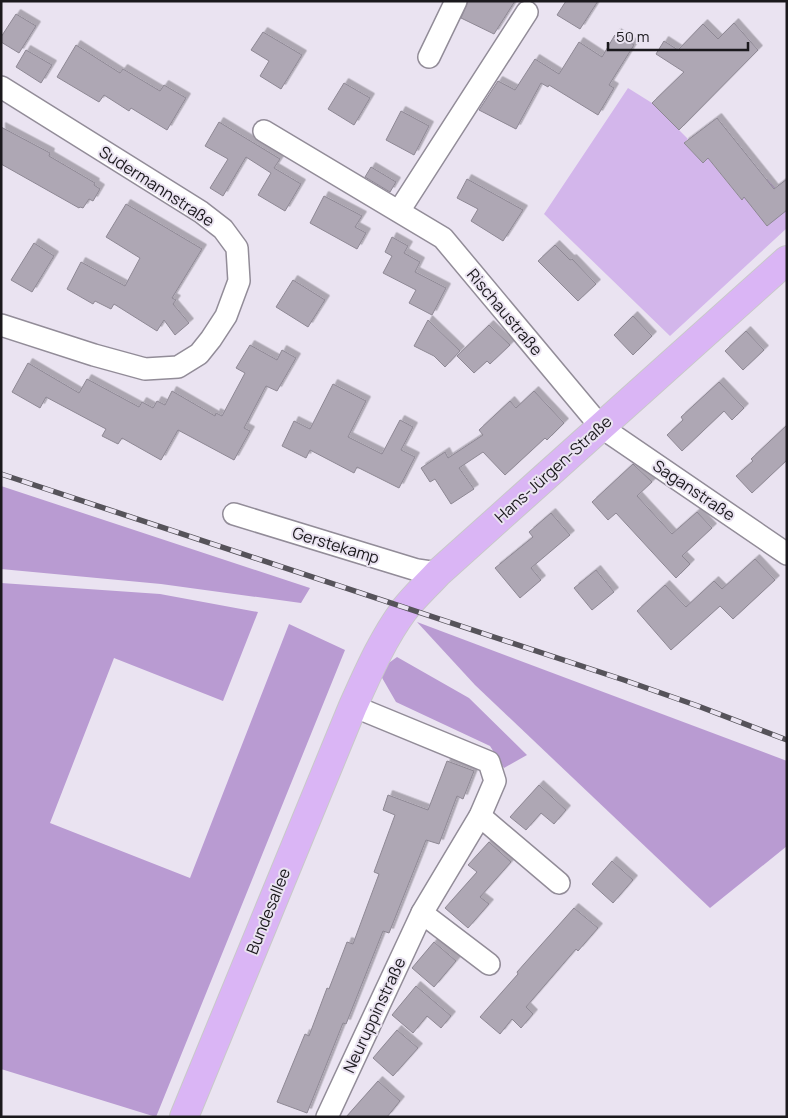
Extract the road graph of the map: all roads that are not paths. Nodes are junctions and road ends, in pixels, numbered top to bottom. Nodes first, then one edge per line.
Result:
1 (456, 1) edge
2 (528, 12) dead end
3 (429, 57) dead end
4 (1, 87) edge
5 (264, 131) dead end
6 (398, 211) junction
7 (787, 260) edge
8 (1, 325) edge
9 (601, 426) junction
10 (234, 514) dead end
11 (787, 554) edge
12 (438, 573) junction
13 (353, 706) junction
14 (480, 816) junction
15 (559, 883) dead end
16 (422, 914) junction
17 (488, 964) dead end
18 (184, 1117) edge
19 (327, 1117) edge

1 - 3 street
2 - 6 street
4 - 8 street, Sudermannstraße
5 - 6 street, Rischaustraße
6 - 9 street, Rischaustraße
7 - 9 main road, Hans-Jürgen-Straße
9 - 11 street, Saganstraße
9 - 12 main road, Hans-Jürgen-Straße
10 - 12 street, Gerstekamp
12 - 13 main road, Hans-Jürgen-Straße
13 - 14 street, Neuruppinstraße
13 - 18 main road, Bundesallee
14 - 15 street
14 - 16 street, Neuruppinstraße
16 - 17 street
16 - 19 street, Neuruppinstraße

